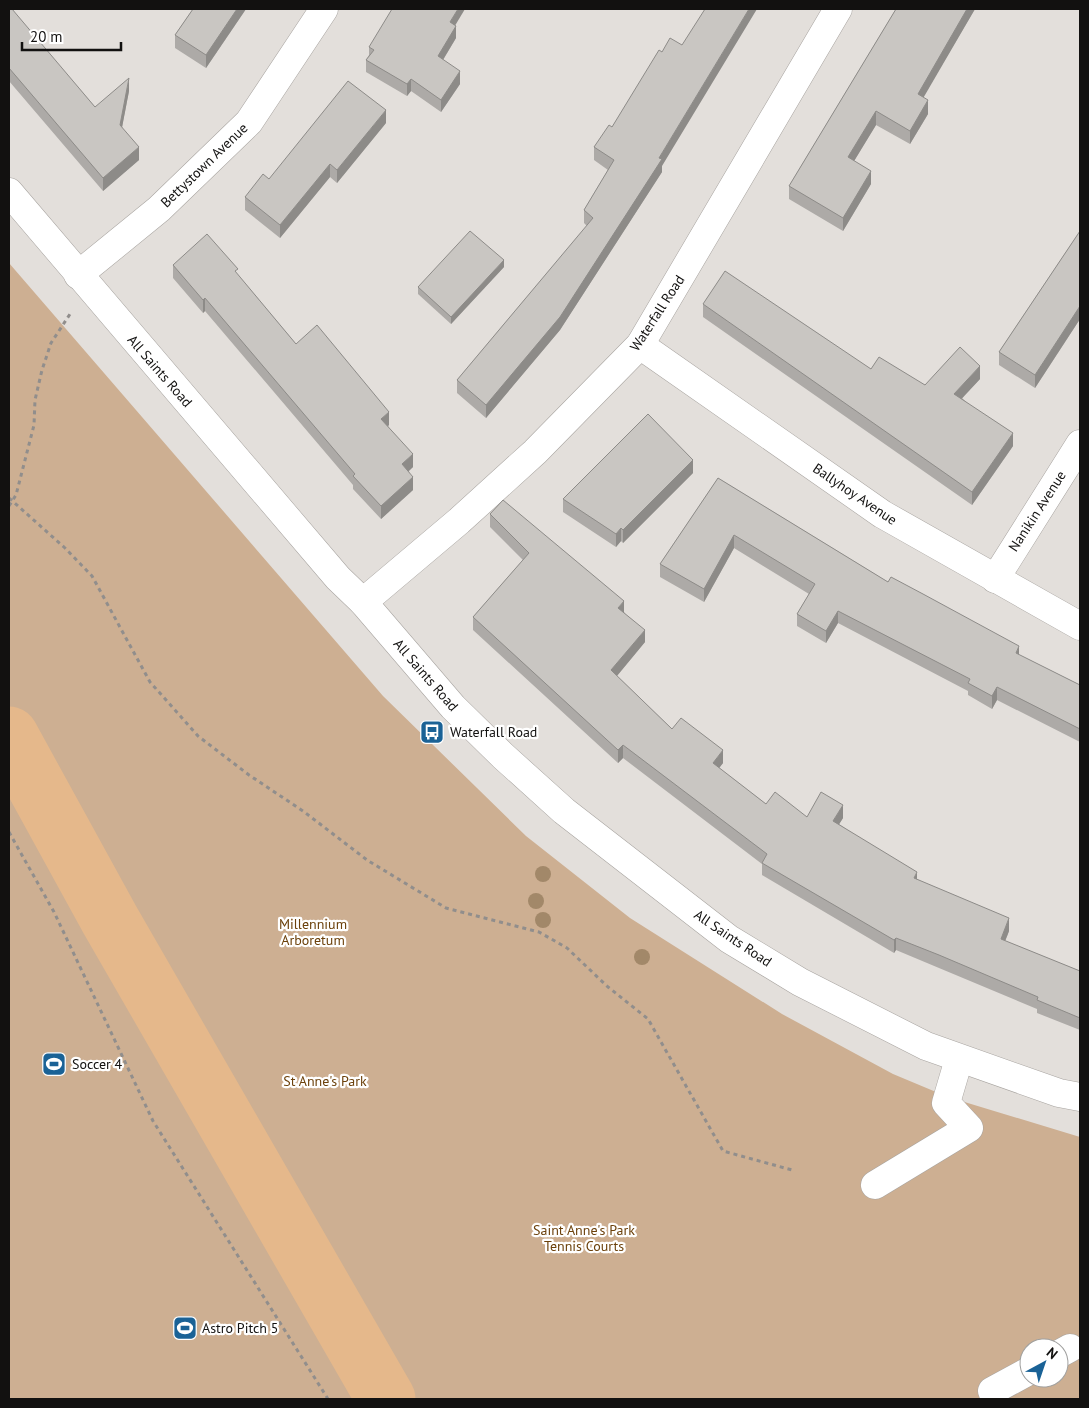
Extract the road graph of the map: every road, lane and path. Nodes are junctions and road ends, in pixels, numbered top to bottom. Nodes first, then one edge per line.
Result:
1 (324, 9) edge
2 (838, 9) edge
3 (9, 192) edge
4 (85, 283) junction
5 (640, 345) junction
6 (1080, 444) edge
7 (10, 500) edge
8 (9, 506) edge
9 (995, 579) junction
10 (362, 602) junction
11 (1080, 626) edge
12 (9, 832) edge
13 (959, 1059) junction
14 (1080, 1097) edge
15 (792, 1170) dead end
16 (876, 1185) dead end
17 (1019, 1376) edge
18 (992, 1391) dead end
19 (328, 1399) edge

1 - 4 street, Bettystown Avenue
2 - 5 street, Waterfall Road
3 - 4 street, All Saints Road
4 - 7 path
4 - 10 street, All Saints Road
5 - 9 street, Ballyhoy Avenue
5 - 10 street, Waterfall Road
6 - 9 street, Nanikin Avenue
7 - 8 path
7 - 15 path
9 - 11 street, Ballyhoy Avenue
10 - 13 street, All Saints Road
12 - 19 path
13 - 14 street, All Saints Road
13 - 16 street
17 - 18 street

